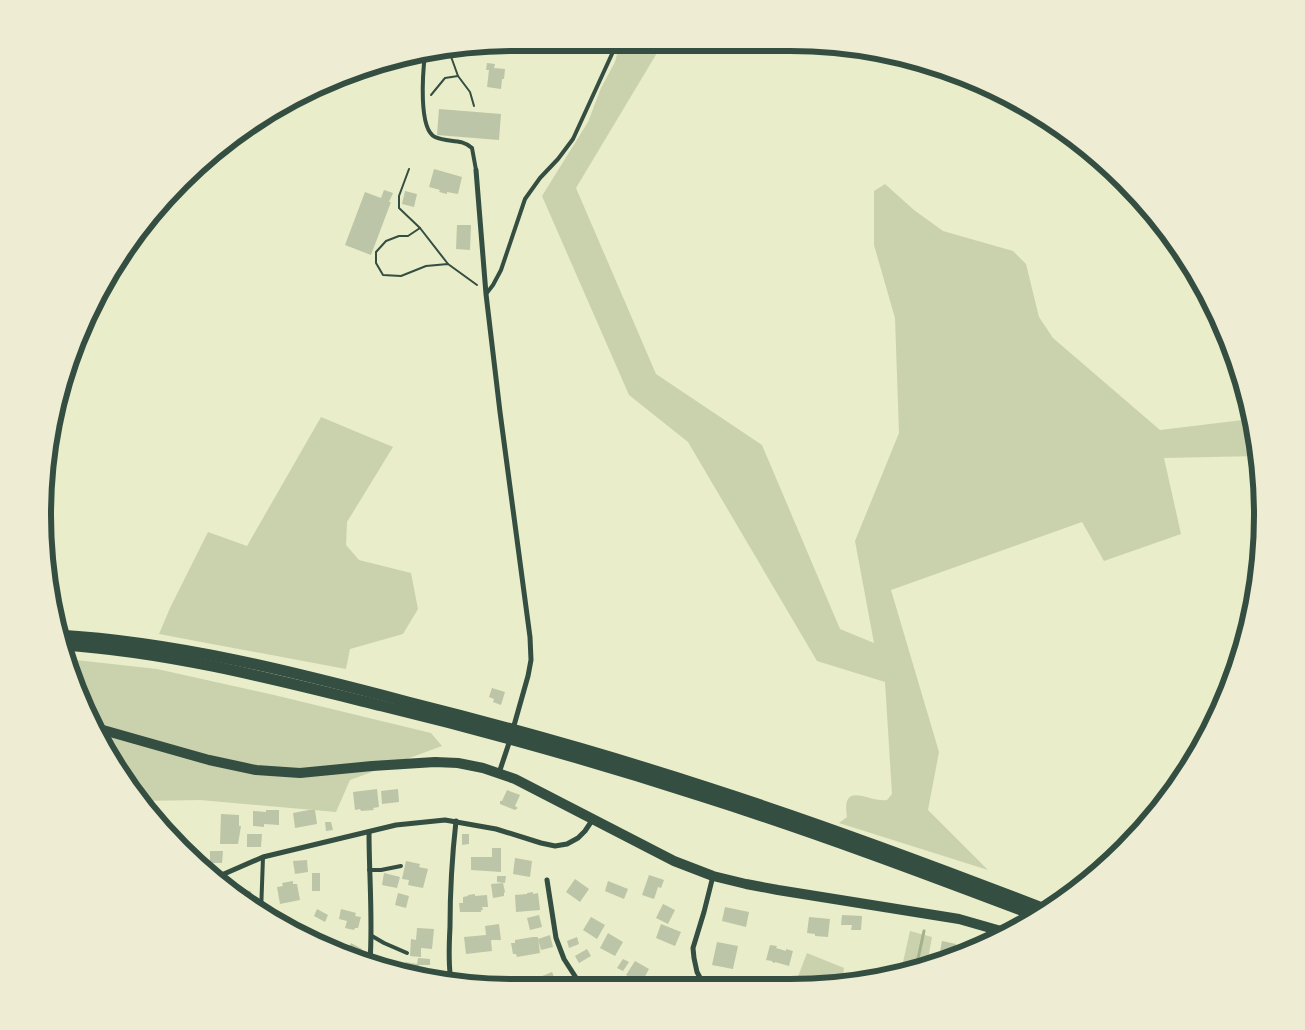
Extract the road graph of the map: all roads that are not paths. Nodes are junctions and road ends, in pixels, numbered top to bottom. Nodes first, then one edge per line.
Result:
1 (614, 51) edge
2 (424, 60) edge
3 (476, 170) joint
4 (486, 294) junction
5 (67, 636) edge
6 (71, 647) edge
7 (104, 730) edge
8 (499, 773) junction
9 (593, 819) junction
10 (456, 822) junction
11 (369, 832) junction
12 (263, 857) junction
13 (401, 866) dead end
14 (369, 870) junction
15 (222, 875) edge
16 (713, 876) junction
17 (547, 880) dead end
18 (262, 904) edge
19 (1039, 907) edge
20 (1029, 913) edge
21 (998, 929) edge
22 (372, 936) junction
23 (407, 953) dead end
24 (371, 955) edge
25 (450, 974) edge
26 (577, 979) edge
27 (701, 979) edge

1 - 4 lane
2 - 3 lane
3 - 4 street
4 - 8 street
5 - 19 highway
6 - 20 highway
7 - 8 main road
8 - 9 main road
9 - 10 street
9 - 16 main road
10 - 11 street
10 - 25 street
11 - 12 street
11 - 14 street
12 - 15 street
12 - 18 lane
13 - 14 lane
14 - 22 street
16 - 21 main road
16 - 27 street
17 - 26 street
22 - 23 lane
22 - 24 street

